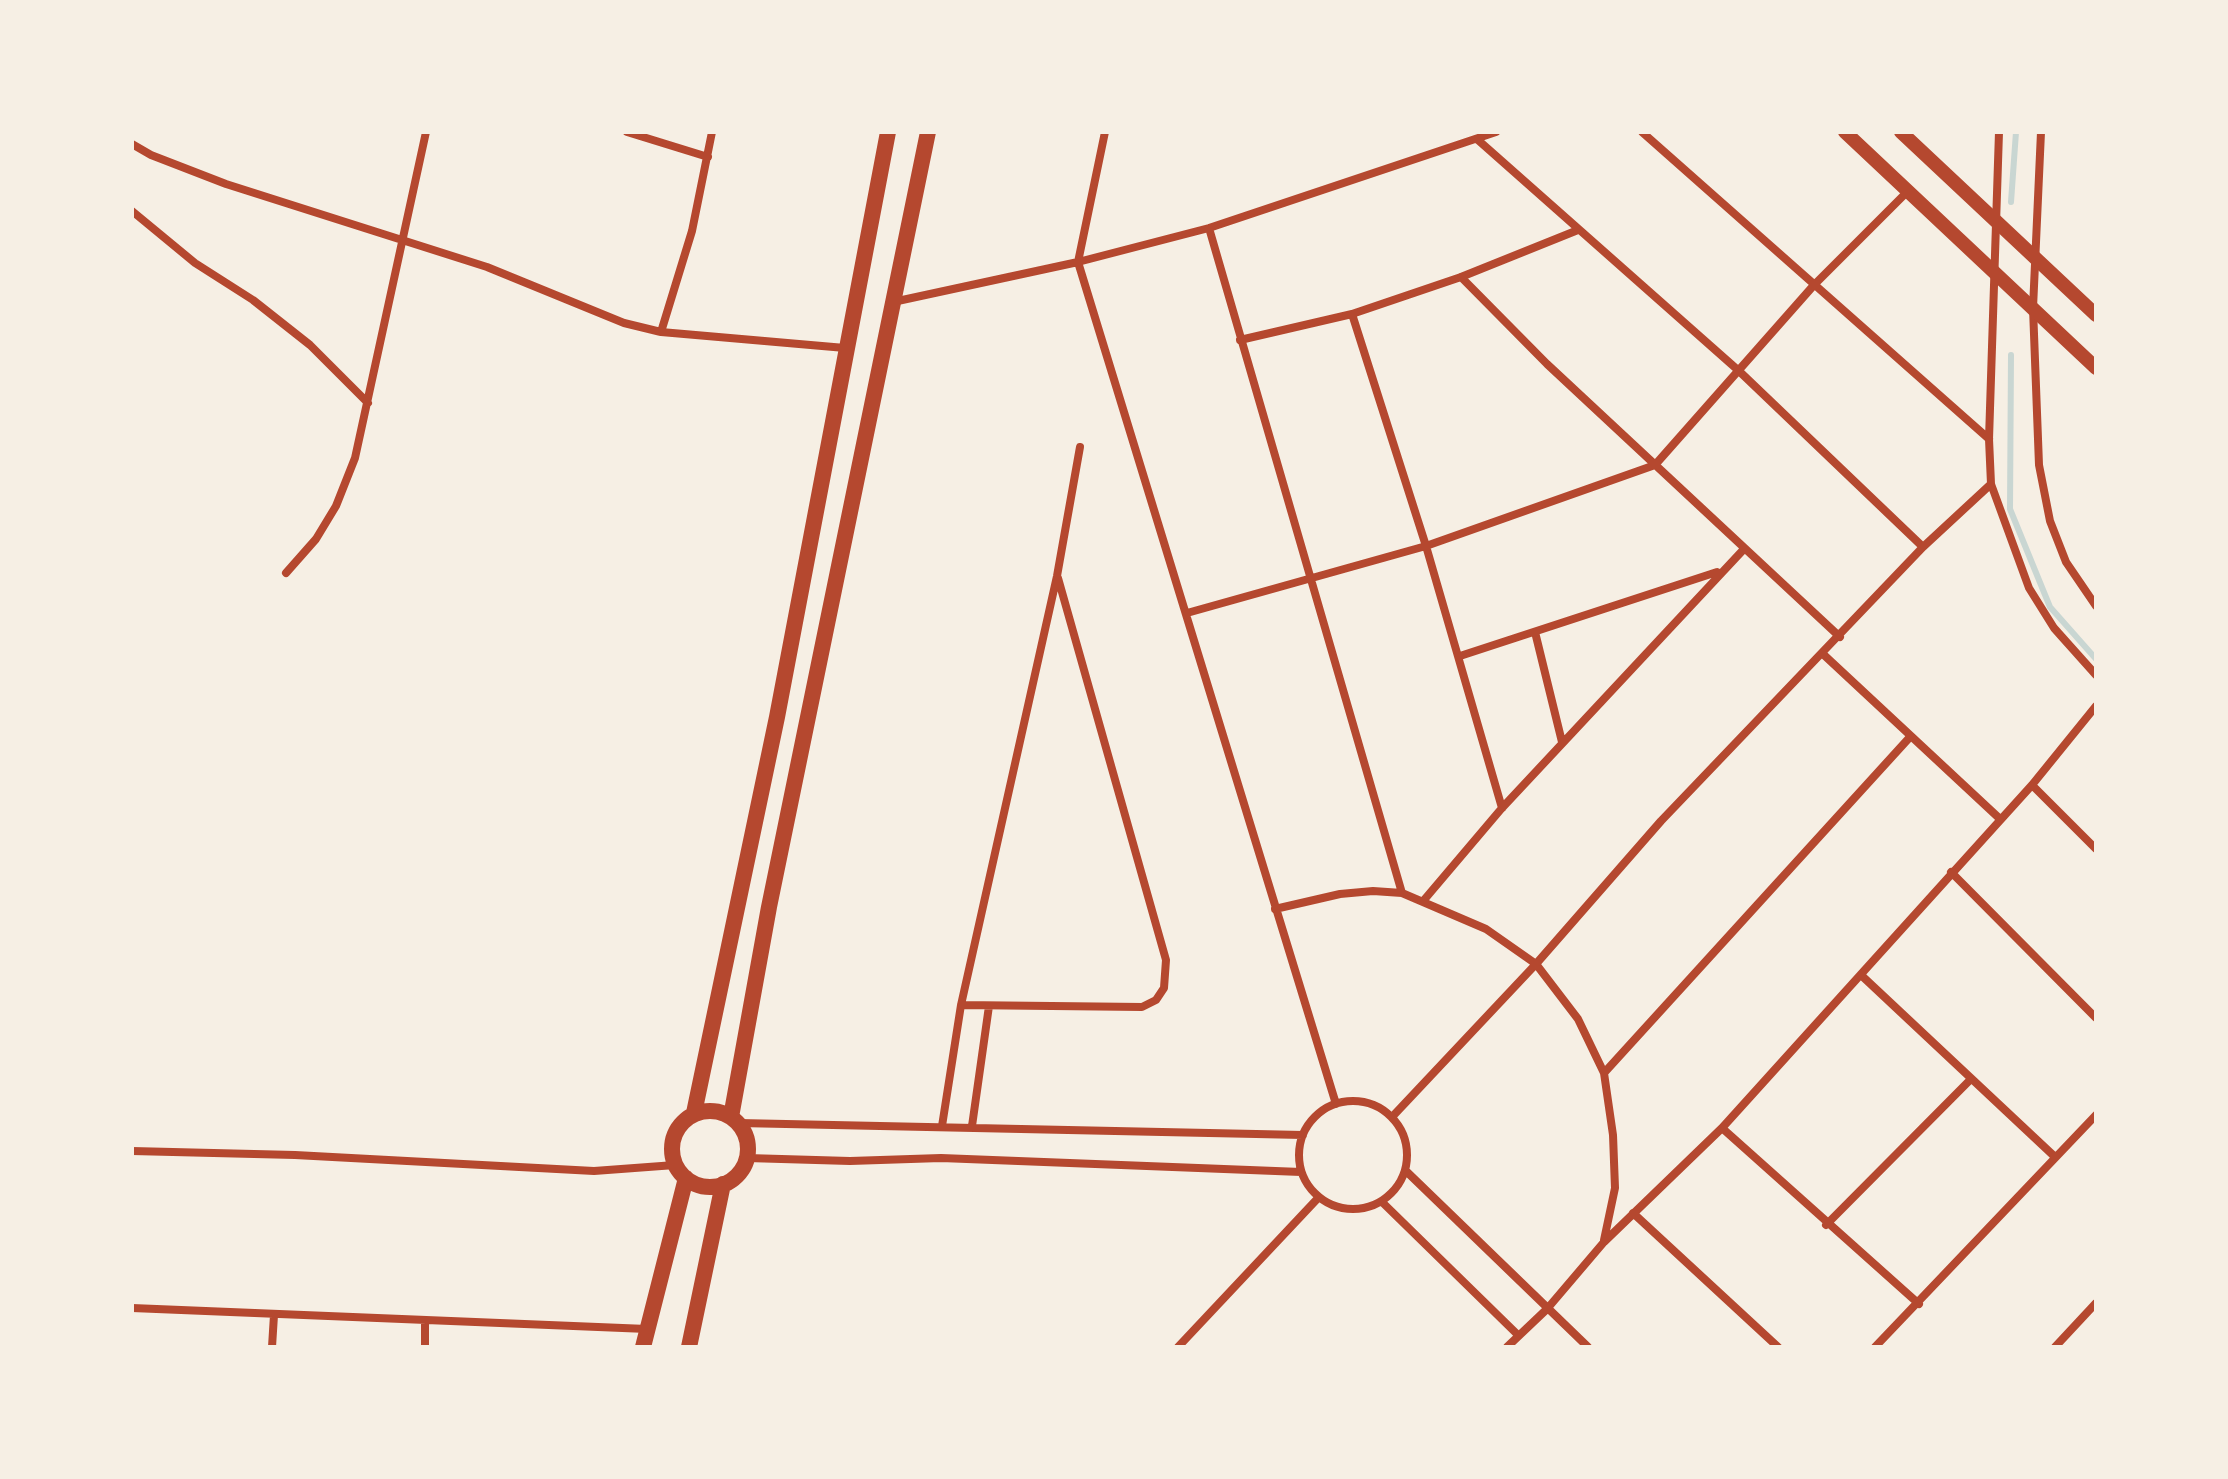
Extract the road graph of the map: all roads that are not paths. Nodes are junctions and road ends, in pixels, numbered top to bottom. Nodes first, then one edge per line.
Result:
1 (426, 132) edge
2 (627, 132) edge
3 (712, 132) edge
4 (888, 132) edge
5 (928, 132) edge
6 (1105, 132) edge
7 (1496, 132) edge
8 (1642, 132) edge
9 (1845, 132) edge
10 (1901, 132) edge
11 (1999, 132) edge
12 (2041, 132) edge
13 (1478, 140) junction
14 (132, 144) edge
15 (708, 157) junction
16 (1907, 192) junction
17 (132, 211) edge
18 (1997, 221) junction
19 (1209, 228) junction
20 (1578, 230) junction
21 (403, 237) junction
22 (2036, 257) junction
23 (1078, 262) junction
24 (1995, 271) junction
25 (1461, 277) junction
26 (1814, 285) junction
27 (892, 302) junction
28 (2033, 308) junction
29 (1352, 314) junction
30 (2096, 315) edge
31 (661, 332) junction
32 (1240, 340) junction
33 (845, 348) junction
34 (2096, 368) edge
35 (1739, 371) junction
36 (368, 403) junction
37 (1989, 439) junction
38 (1080, 447) dead end
39 (1655, 465) junction
40 (1991, 484) junction
41 (1426, 546) junction
42 (1923, 547) junction
43 (1744, 549) junction
44 (1720, 571) junction
45 (286, 573) dead end
46 (1057, 576) junction
47 (1309, 577) junction
48 (2096, 606) edge
49 (1187, 613) junction
50 (1535, 632) junction
51 (1840, 637) junction
52 (1824, 655) junction
53 (1460, 656) junction
54 (2096, 675) edge
55 (2096, 706) edge
56 (1910, 737) junction
57 (1562, 742) junction
58 (2032, 785) junction
59 (1502, 808) junction
60 (1999, 818) junction
61 (2096, 849) edge
62 (1951, 872) junction
63 (1402, 893) junction
64 (1424, 900) junction
65 (1275, 909) junction
66 (1536, 964) junction
67 (1861, 975) junction
68 (961, 1005) junction
69 (989, 1006) junction
70 (2096, 1018) edge
71 (1604, 1073) junction
72 (1971, 1079) junction
73 (1336, 1104) junction
74 (694, 1113) junction
75 (2096, 1115) edge
76 (1392, 1117) junction
77 (735, 1120) junction
78 (942, 1126) junction
79 (972, 1126) junction
80 (1722, 1128) junction
81 (1303, 1135) junction
82 (132, 1151) edge
83 (2054, 1156) junction
84 (747, 1158) junction
85 (1406, 1171) junction
86 (680, 1172) junction
87 (1301, 1172) junction
88 (723, 1184) junction
89 (1319, 1197) junction
90 (1382, 1202) junction
91 (1633, 1213) junction
92 (1826, 1225) junction
93 (1604, 1242) junction
94 (2096, 1303) edge
95 (1919, 1304) junction
96 (132, 1308) edge
97 (1547, 1309) junction
98 (274, 1315) junction
99 (425, 1323) junction
100 (647, 1329) junction
101 (1518, 1335) junction
102 (272, 1347) edge
103 (425, 1347) edge
104 (643, 1347) edge
105 (689, 1347) edge
106 (1178, 1347) edge
107 (1507, 1347) edge
108 (1588, 1347) edge
109 (1778, 1347) edge
110 (1875, 1347) edge
111 (2055, 1347) edge

1 - 21 street
2 - 15 street
3 - 15 street
4 - 33 main road
5 - 27 main road
6 - 23 street
7 - 13 street
8 - 26 street
9 - 16 street
10 - 18 street
11 - 18 street
12 - 22 street
13 - 19 street
13 - 20 street
14 - 21 street
15 - 31 street
16 - 24 street
16 - 26 street
17 - 36 street
18 - 22 street
18 - 24 street
19 - 23 street
19 - 32 street
20 - 25 street
20 - 35 street
21 - 31 street
21 - 36 street
22 - 28 street
22 - 30 street
23 - 27 street
23 - 49 street
24 - 28 street
24 - 37 street
25 - 29 street
25 - 39 street
26 - 35 street
26 - 37 street
27 - 77 main road
28 - 34 street
28 - 48 street
29 - 32 street
29 - 41 street
31 - 33 street
32 - 47 street
33 - 74 main road
35 - 39 street
35 - 42 street
36 - 45 street
37 - 40 street
38 - 46 street
39 - 41 street
39 - 43 street
40 - 42 street
40 - 54 street
41 - 47 street
41 - 53 street
42 - 51 street
43 - 44 street
43 - 51 street
44 - 50 street
44 - 57 street
46 - 68 street
46 - 69 street
47 - 49 street
47 - 63 street
49 - 65 street
50 - 53 street
50 - 57 street
51 - 52 street
52 - 56 street
52 - 66 street
53 - 59 street
55 - 58 street
56 - 60 street
56 - 71 street
57 - 59 street
58 - 60 street
58 - 61 street
59 - 64 street
60 - 62 street
62 - 67 street
62 - 70 street
63 - 64 street
63 - 65 street
64 - 66 street
65 - 73 street
66 - 71 street
66 - 76 street
67 - 72 street
67 - 80 street
68 - 69 street
68 - 78 street
69 - 79 street
71 - 93 street
72 - 83 street
72 - 92 street
73 - 76 street
73 - 81 street
74 - 77 main road
74 - 86 main road
75 - 83 street
76 - 85 street
77 - 78 street
77 - 84 main road
78 - 79 street
79 - 81 street
80 - 91 street
80 - 92 street
81 - 87 street
82 - 86 street
83 - 95 street
84 - 87 street
84 - 88 main road
85 - 90 street
85 - 97 street
86 - 88 main road
86 - 100 main road
87 - 89 street
88 - 105 main road
89 - 90 street
89 - 106 street
90 - 101 street
91 - 93 street
91 - 109 street
92 - 95 street
93 - 97 street
94 - 111 street
95 - 110 street
96 - 98 street
97 - 101 street
97 - 108 street
98 - 99 street
98 - 102 street
99 - 100 street
99 - 103 street
100 - 104 main road
101 - 107 street

